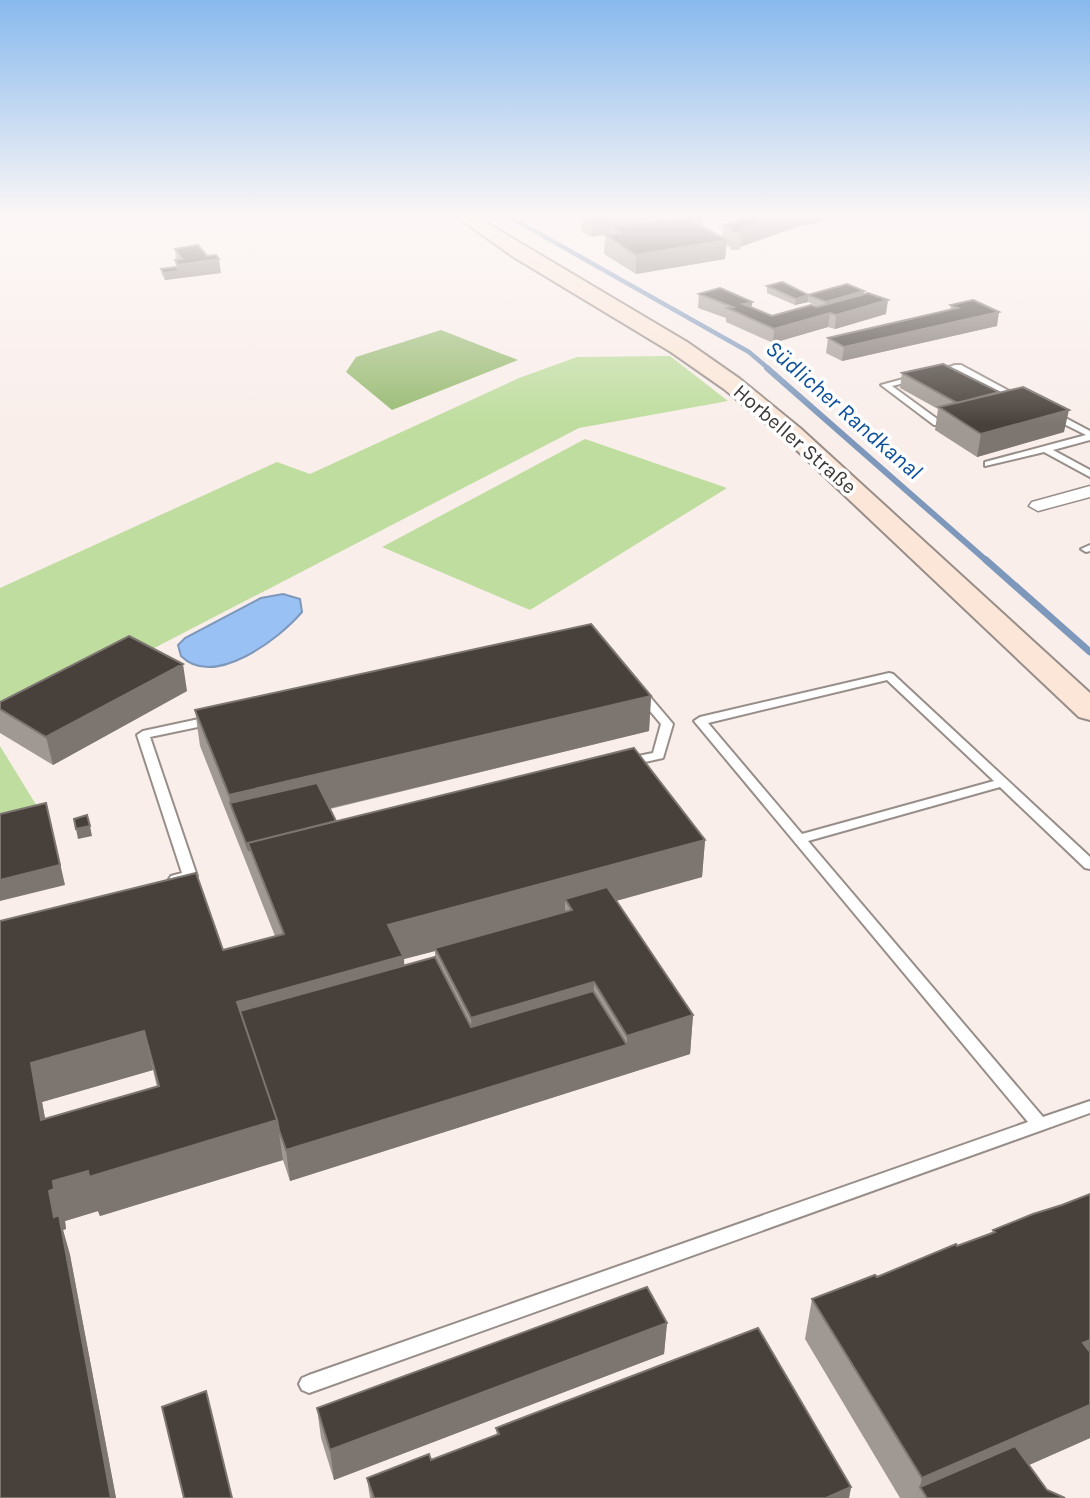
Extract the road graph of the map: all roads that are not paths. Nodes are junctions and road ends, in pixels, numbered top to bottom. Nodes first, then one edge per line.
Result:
1 (576, 286) edge
2 (1030, 404) edge
3 (1042, 410) edge
4 (937, 423) dead end
5 (1090, 436) edge
6 (1045, 449) junction
7 (988, 464) dead end
8 (1090, 474) edge
9 (1090, 491) edge
10 (1038, 506) dead end
11 (634, 685) edge
12 (1090, 710) edge
13 (223, 718) edge
14 (620, 764) edge
15 (1002, 783) junction
16 (800, 839) junction
17 (1090, 865) edge
18 (165, 882) edge
19 (1090, 1107) edge
20 (1040, 1125) junction
21 (309, 1384) dead end

1 - 12 main road, Horbeller Straße
2 - 4 lane
3 - 5 lane
5 - 6 lane
6 - 7 lane
6 - 8 lane
9 - 10 street
11 - 14 lane
13 - 18 lane
15 - 16 lane
15 - 16 lane
15 - 17 lane
16 - 20 lane
19 - 20 lane
20 - 21 lane

